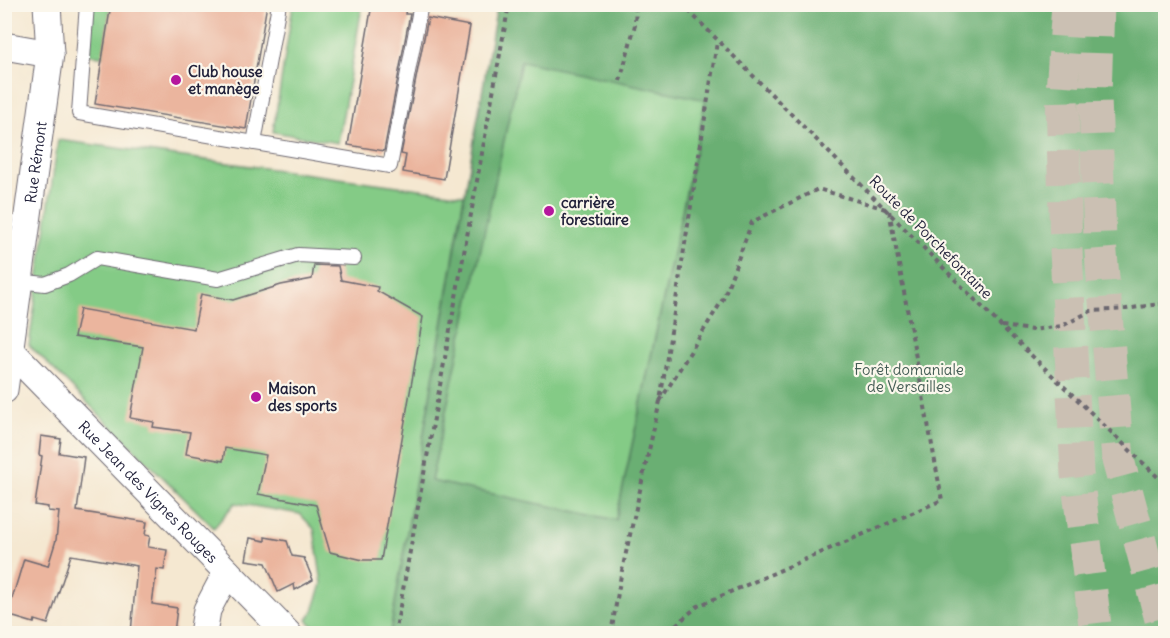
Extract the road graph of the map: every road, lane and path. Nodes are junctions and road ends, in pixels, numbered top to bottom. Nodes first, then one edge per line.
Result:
1 (47, 4) edge
2 (87, 4) edge
3 (279, 4) edge
4 (509, 4) edge
5 (636, 4) edge
6 (682, 4) edge
7 (419, 5) edge
8 (717, 42) junction
9 (4, 46) edge
10 (50, 54) junction
11 (620, 81) dead end
12 (254, 143) junction
13 (889, 210) junction
14 (354, 258) dead end
15 (18, 281) junction
16 (1166, 303) edge
17 (1001, 326) junction
18 (9, 334) edge
19 (4, 390) edge
20 (660, 402) junction
21 (1166, 484) edge
22 (227, 572) junction
23 (203, 633) edge
24 (288, 633) edge
25 (395, 633) edge
26 (611, 633) edge
27 (665, 633) edge

1 - 10 street, Rue Rémont
2 - 12 lane
3 - 12 lane
4 - 25 path
5 - 11 path
6 - 8 path, Route de Porchefontaine
7 - 12 lane
8 - 13 path, Route de Porchefontaine
8 - 20 path
9 - 10 street
10 - 15 street, Rue Rémont
13 - 17 path, Route de Porchefontaine
13 - 20 path
13 - 27 path
14 - 15 lane
15 - 18 street, Rue Rémont
16 - 17 path
17 - 21 path, Route de Porchefontaine
18 - 19 street, Rue Rémont
18 - 22 street, Rue Jean des Vignes Rouges
20 - 26 path
22 - 23 street
22 - 24 street, Rue Jean des Vignes Rouges

